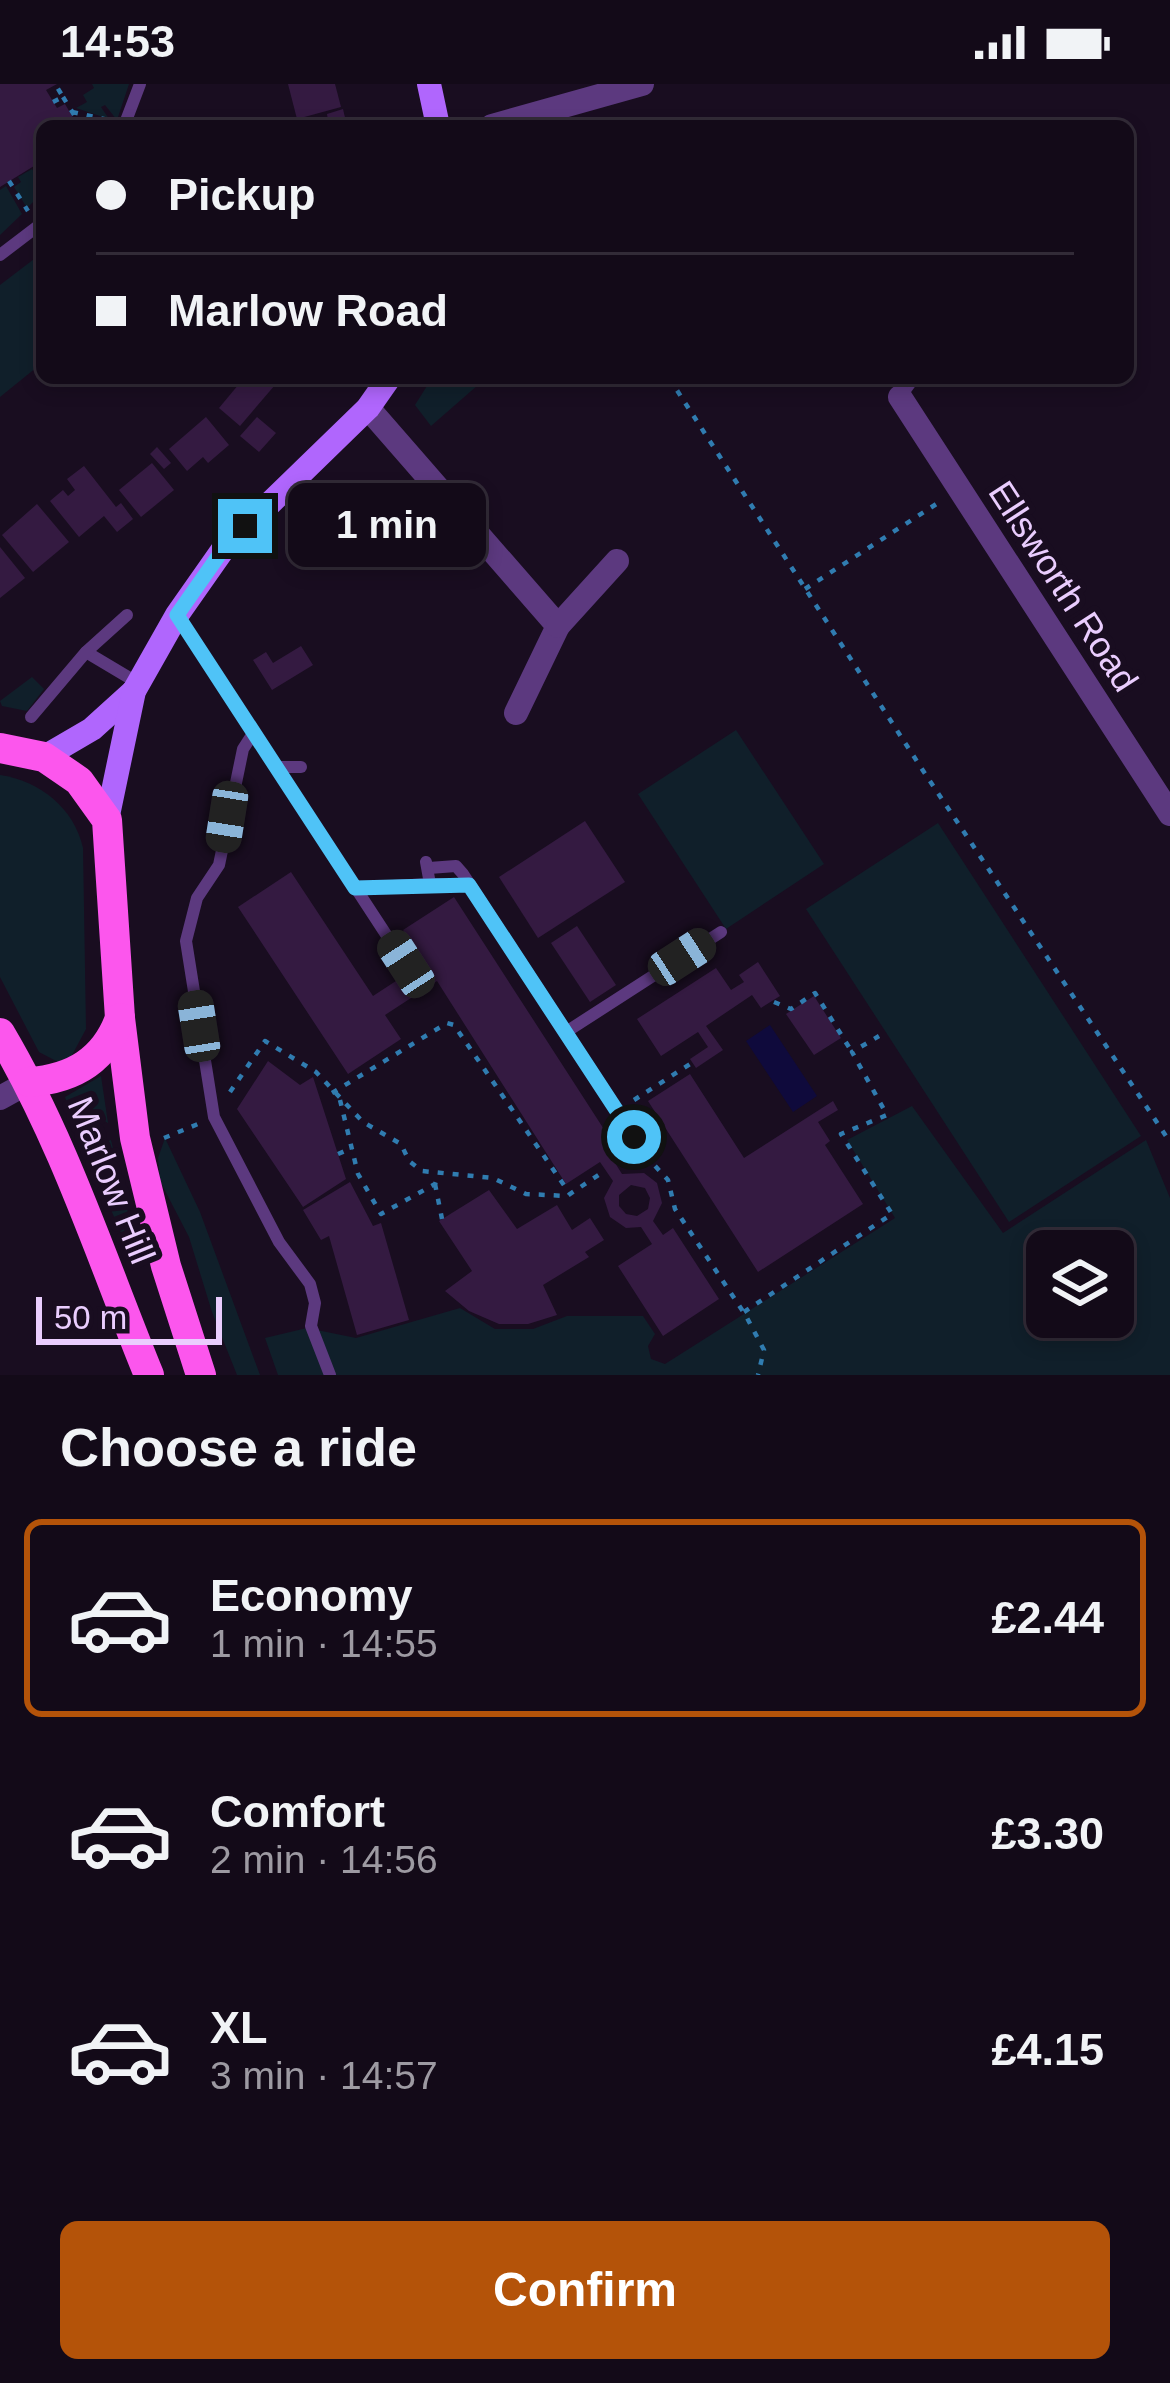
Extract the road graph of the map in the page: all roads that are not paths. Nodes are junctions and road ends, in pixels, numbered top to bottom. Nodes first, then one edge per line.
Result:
1 (140, 84) edge
2 (429, 84) edge
3 (642, 84) edge
4 (126, 120) edge
5 (438, 120) edge
6 (513, 120) edge
7 (36, 228) edge
8 (0, 255) edge
9 (385, 384) edge
10 (907, 387) edge
11 (368, 408) junction
12 (617, 561) dead end
13 (127, 615) dead end
14 (177, 615) junction
15 (558, 626) junction
16 (86, 652) junction
17 (136, 687) junction
18 (516, 713) dead end
19 (31, 717) dead end
20 (254, 732) junction
21 (0, 748) edge
22 (44, 757) junction
23 (280, 767) junction
24 (301, 767) dead end
25 (1170, 814) edge
26 (107, 820) junction
27 (430, 884) junction
28 (469, 885) junction
29 (355, 888) junction
30 (721, 932) dead end
31 (406, 964) dead end
32 (120, 1018) junction
33 (566, 1032) junction
34 (0, 1033) edge
35 (29, 1082) junction
36 (0, 1098) edge
37 (637, 1142) road end
38 (149, 1375) edge
39 (201, 1375) edge
40 (330, 1375) edge

1 - 4 lane
2 - 5 street
3 - 6 street
7 - 8 lane
9 - 11 street
10 - 25 street, Ellsworth Road
11 - 14 street
11 - 15 street
12 - 15 street
13 - 16 lane
14 - 17 street
14 - 20 lane
15 - 18 street
16 - 17 lane
16 - 19 lane
17 - 22 street
17 - 26 street
20 - 23 lane
20 - 40 lane
21 - 22 main road
22 - 26 main road
23 - 24 lane
23 - 29 lane
26 - 32 main road, Marlow Hill
27 - 28 lane
27 - 28 lane
27 - 29 lane
28 - 33 lane
29 - 31 lane
30 - 33 lane
32 - 35 main road, Marlow Hill
32 - 39 main road, Marlow Hill
33 - 37 lane
34 - 35 main road, Marlow Hill
35 - 36 street
35 - 38 main road, Marlow Hill

